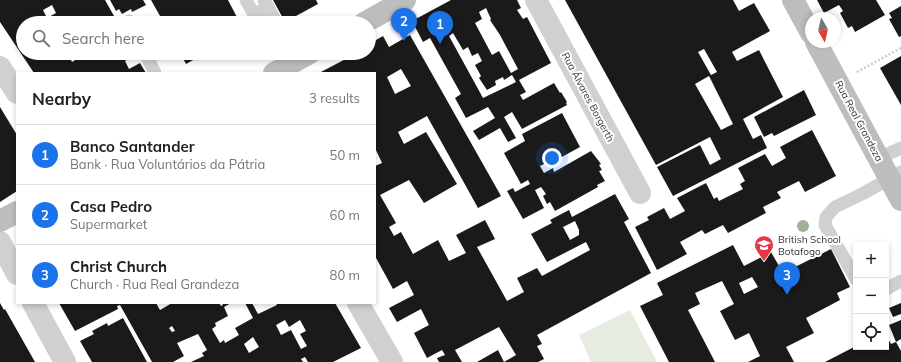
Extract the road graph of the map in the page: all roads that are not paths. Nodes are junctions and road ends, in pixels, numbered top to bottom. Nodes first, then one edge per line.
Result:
1 (246, 0) edge
2 (405, 0) edge
3 (536, 0) edge
4 (793, 0) edge
5 (266, 3) edge
6 (273, 16) edge
7 (376, 16) edge
8 (805, 22) edge
9 (819, 48) edge
10 (148, 60) edge
11 (293, 60) edge
12 (0, 67) edge
13 (154, 72) edge
14 (275, 72) edge
15 (16, 91) edge
16 (901, 148) edge
17 (879, 158) junction
18 (895, 175) edge
19 (640, 193) dead end
20 (901, 200) edge
21 (16, 213) edge
22 (0, 221) edge
23 (0, 242) edge
24 (16, 272) edge
25 (855, 278) edge
26 (901, 281) edge
27 (889, 287) edge
28 (34, 304) edge
29 (359, 304) edge
30 (65, 362) edge
31 (392, 362) edge

1 - 5 lane
2 - 7 main road
3 - 19 street, Rua Álvares Borgerth
4 - 8 main road
5 - 6 lane
9 - 17 main road, Rua Real Grandeza
10 - 13 lane
11 - 14 main road
12 - 15 street
16 - 17 lane
17 - 18 main road, Rua Real Grandeza
18 - 20 main road, Rua Real Grandeza
18 - 25 lane
21 - 22 main road
23 - 24 street
26 - 27 lane
28 - 30 street
29 - 31 street

